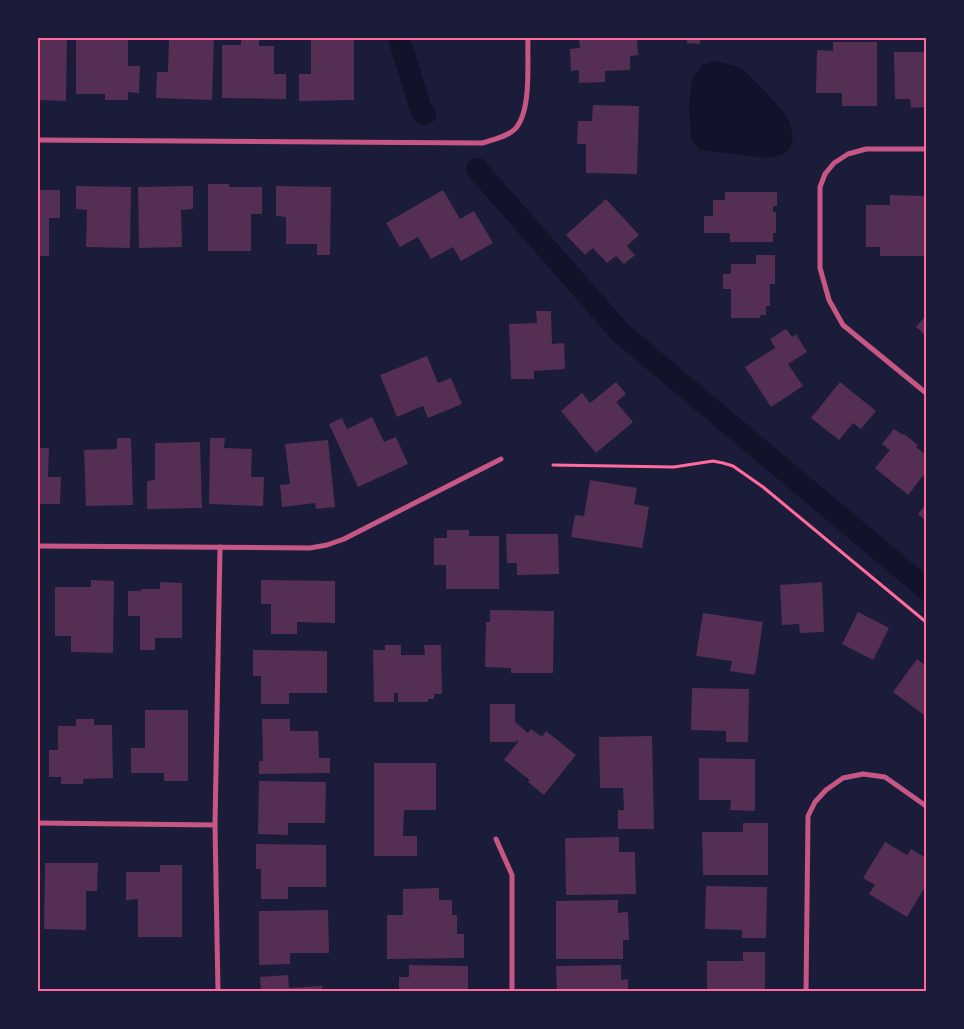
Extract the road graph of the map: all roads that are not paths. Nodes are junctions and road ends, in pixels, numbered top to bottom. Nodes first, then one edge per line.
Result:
1 (528, 38) edge
2 (38, 140) edge
3 (926, 149) edge
4 (926, 393) edge
5 (501, 459) dead end
6 (38, 546) edge
7 (220, 547) junction
8 (926, 806) edge
9 (38, 823) edge
10 (215, 825) junction
11 (496, 839) dead end
12 (218, 992) edge
13 (512, 992) edge
14 (806, 992) edge

1 - 2 street
3 - 4 street
5 - 7 street
6 - 7 street
7 - 10 street
8 - 14 street
9 - 10 street
10 - 12 street
11 - 13 street

